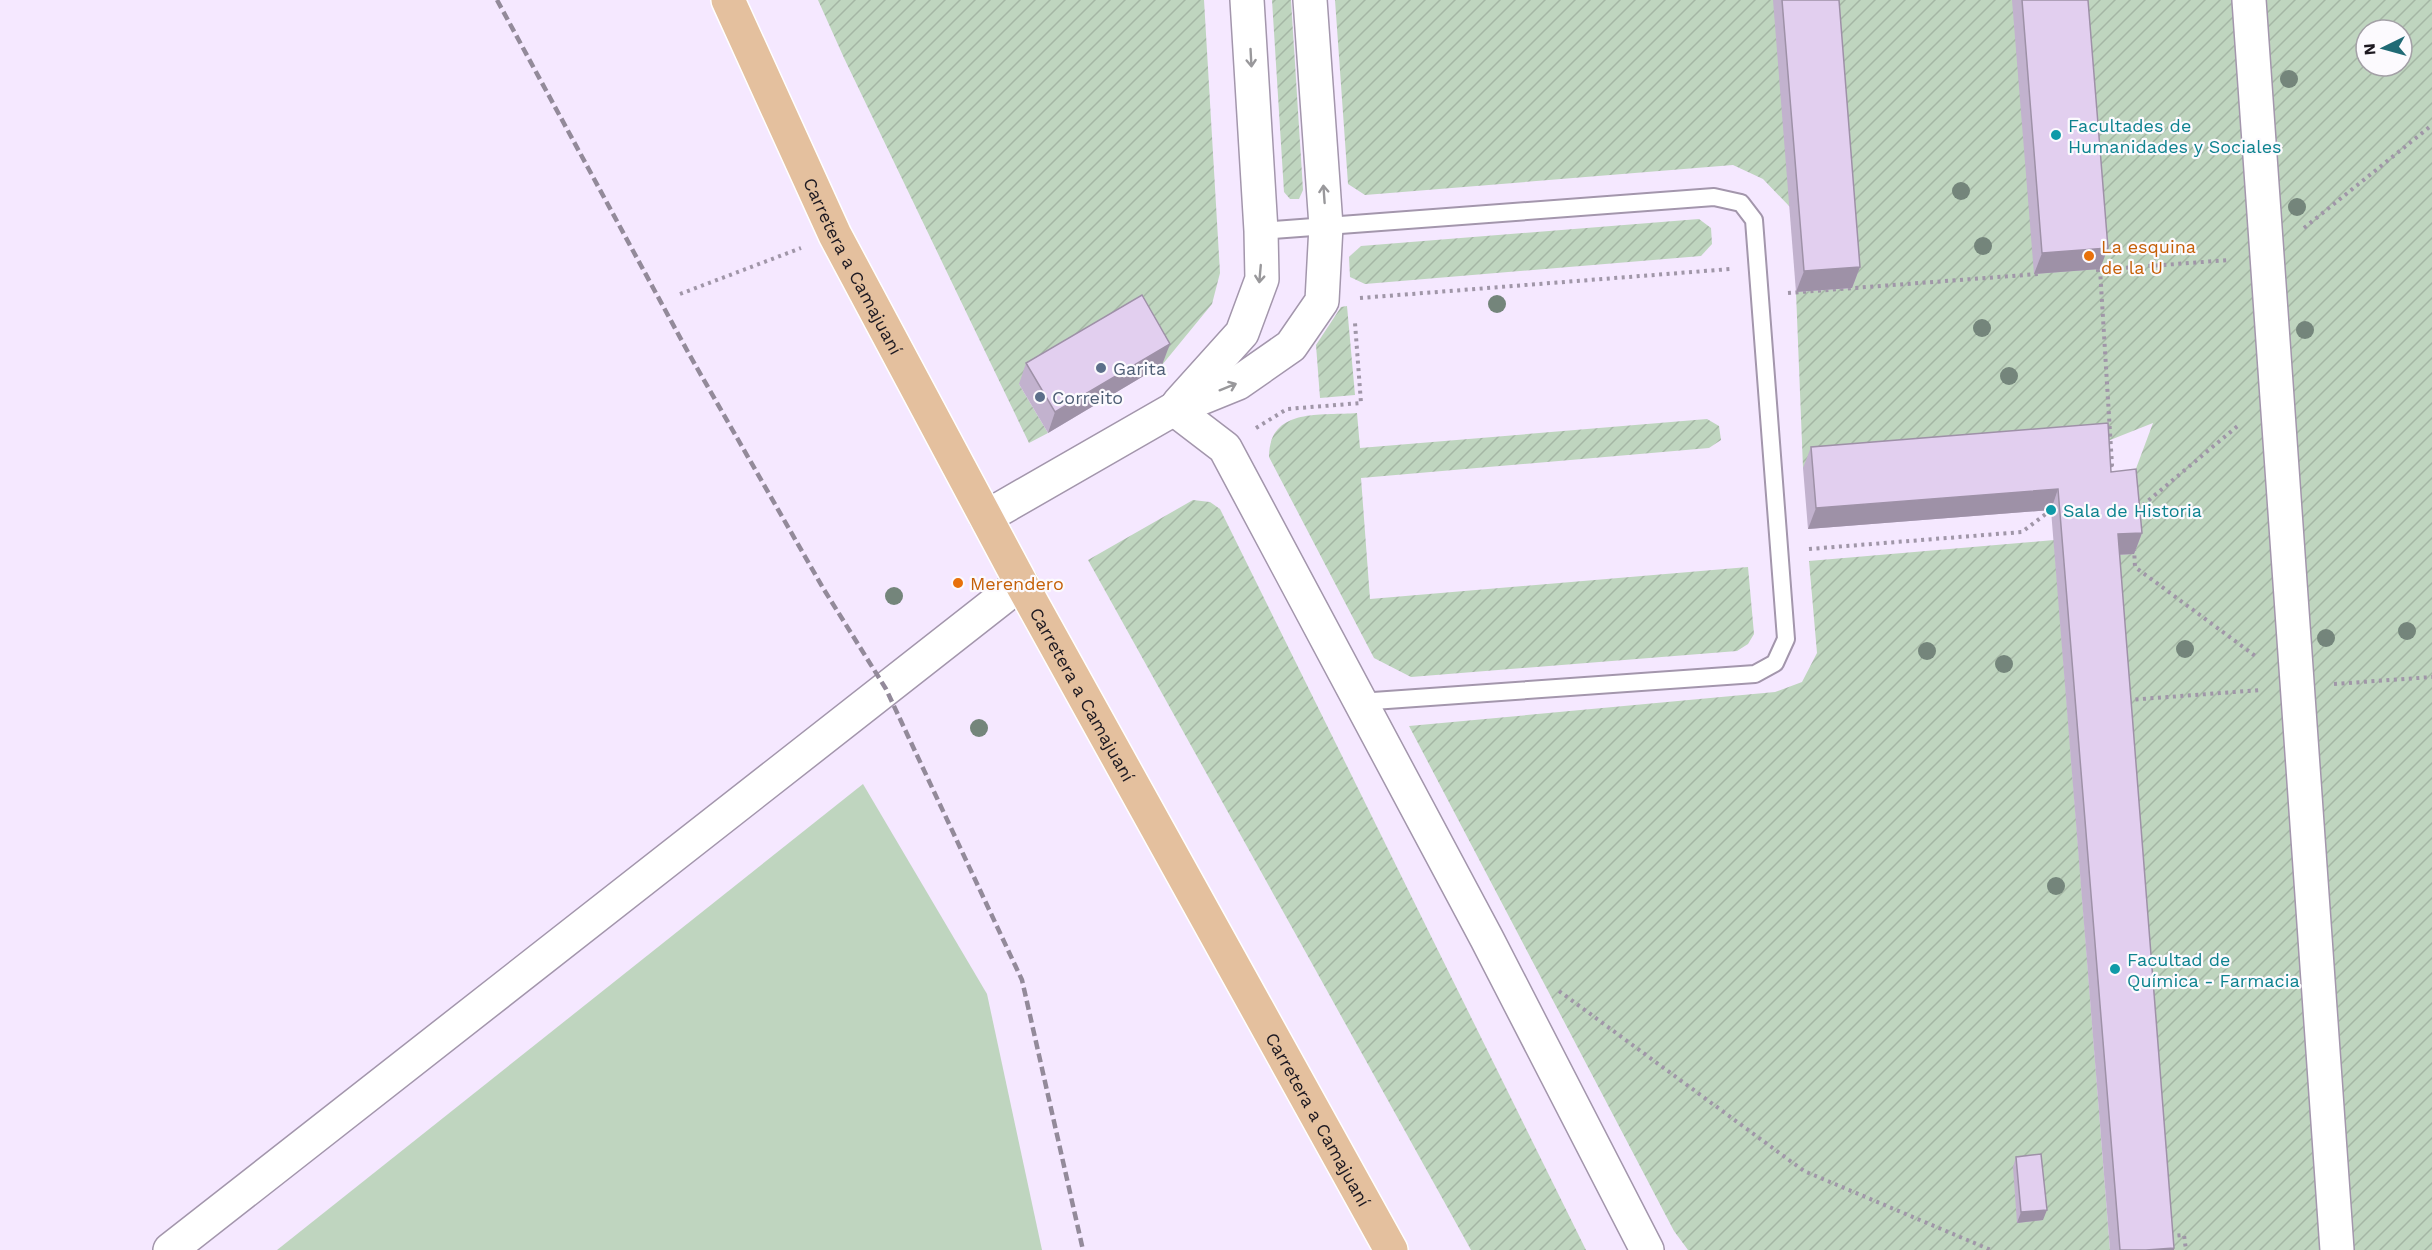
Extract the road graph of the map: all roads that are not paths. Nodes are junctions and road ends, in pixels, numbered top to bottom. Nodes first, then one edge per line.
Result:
1 (728, 0) edge
2 (1247, 0) edge
3 (1310, 0) edge
4 (2249, 0) edge
5 (1326, 226) junction
6 (1261, 231) junction
7 (1174, 409) junction
8 (986, 517) junction
9 (1021, 583) junction
10 (1359, 702) junction
11 (170, 1250) edge
12 (1391, 1250) edge
13 (1647, 1250) edge
14 (2337, 1250) edge

1 - 8 main road, Carretera a Camajuaní
2 -> 6 street
5 -> 3 street
4 - 14 street
5 - 6 lane
7 -> 5 street
5 - 10 lane
6 -> 7 street
7 - 8 street
7 - 10 street
8 - 9 main road, Carretera a Camajuaní
9 - 11 street
9 - 12 main road, Carretera a Camajuaní
10 - 13 street

